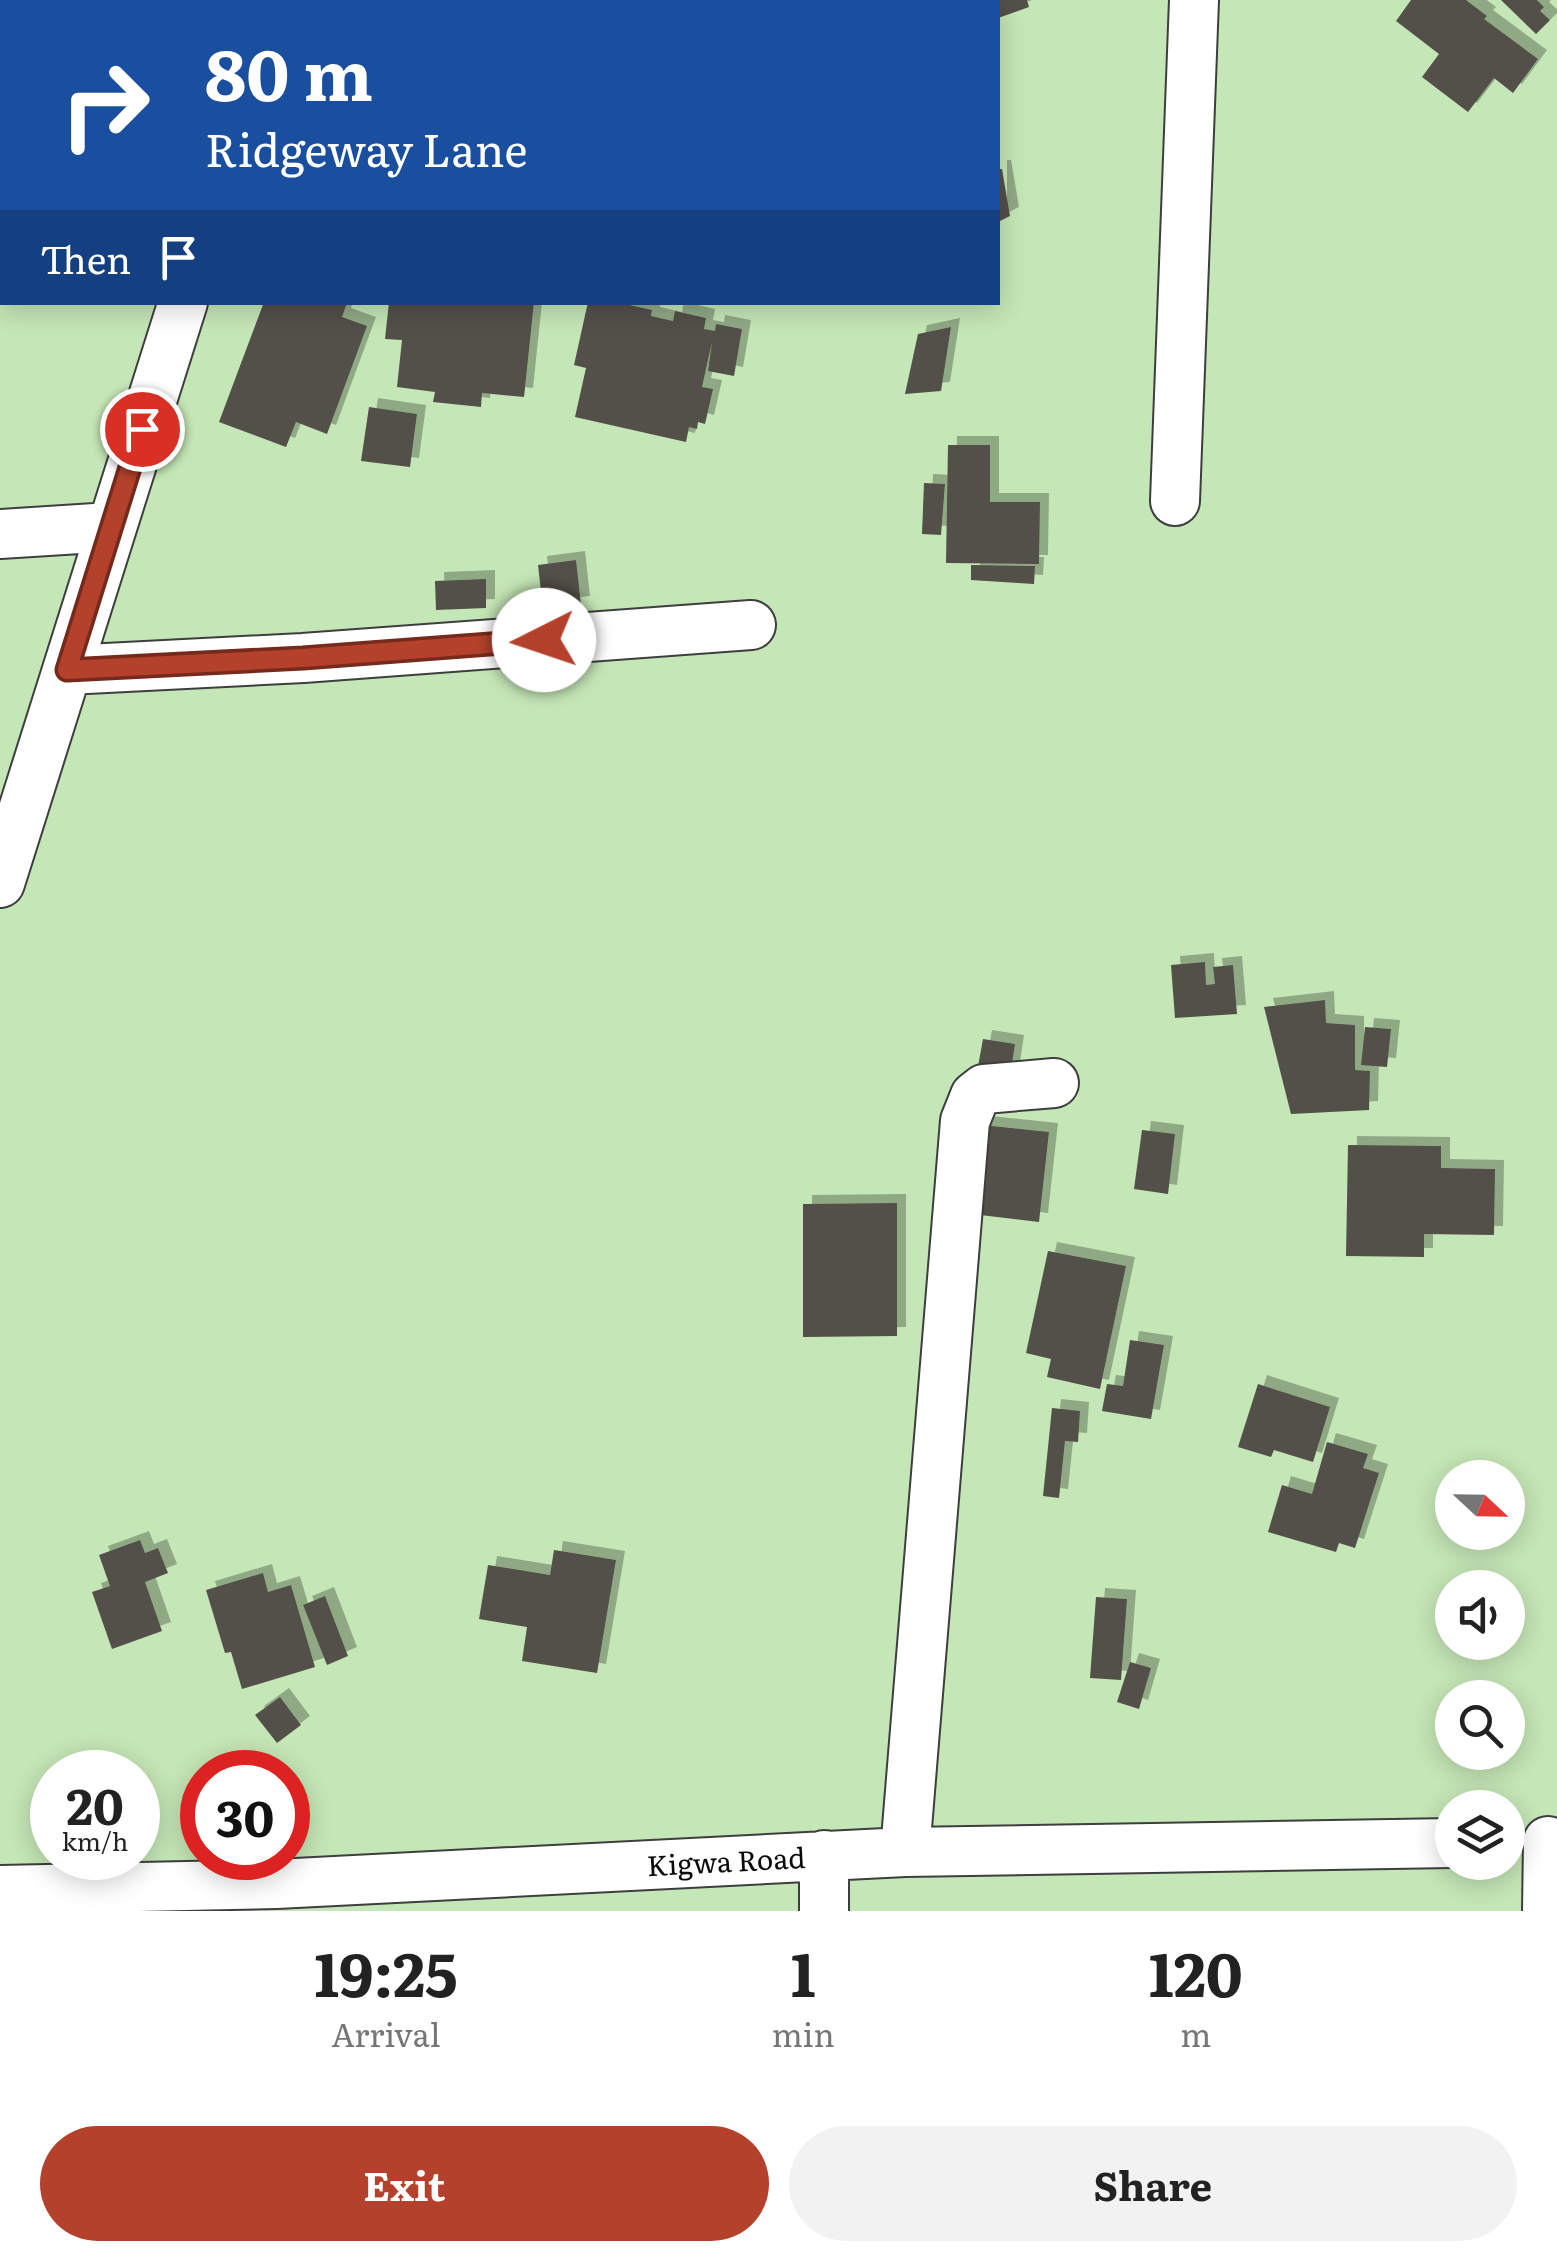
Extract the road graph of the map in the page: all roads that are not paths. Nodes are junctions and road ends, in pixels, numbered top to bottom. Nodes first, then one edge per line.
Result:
1 (1194, 0) edge
2 (182, 305) edge
3 (1175, 501) dead end
4 (112, 527) junction
5 (0, 534) edge
6 (751, 625) dead end
7 (67, 670) junction
8 (0, 882) edge
9 (1054, 1084) dead end
10 (1538, 1841) edge
11 (1435, 1843) edge
12 (905, 1852) junction
13 (824, 1855) junction
14 (0, 1890) edge
15 (824, 1911) edge
16 (1547, 1911) edge

1 - 3 street
2 - 4 street
4 - 5 street
4 - 7 street
6 - 7 street
7 - 8 street
9 - 12 street
10 - 16 street
11 - 12 street, Kigwa Road
12 - 13 street, Kigwa Road
13 - 14 street, Kigwa Road
13 - 15 street

